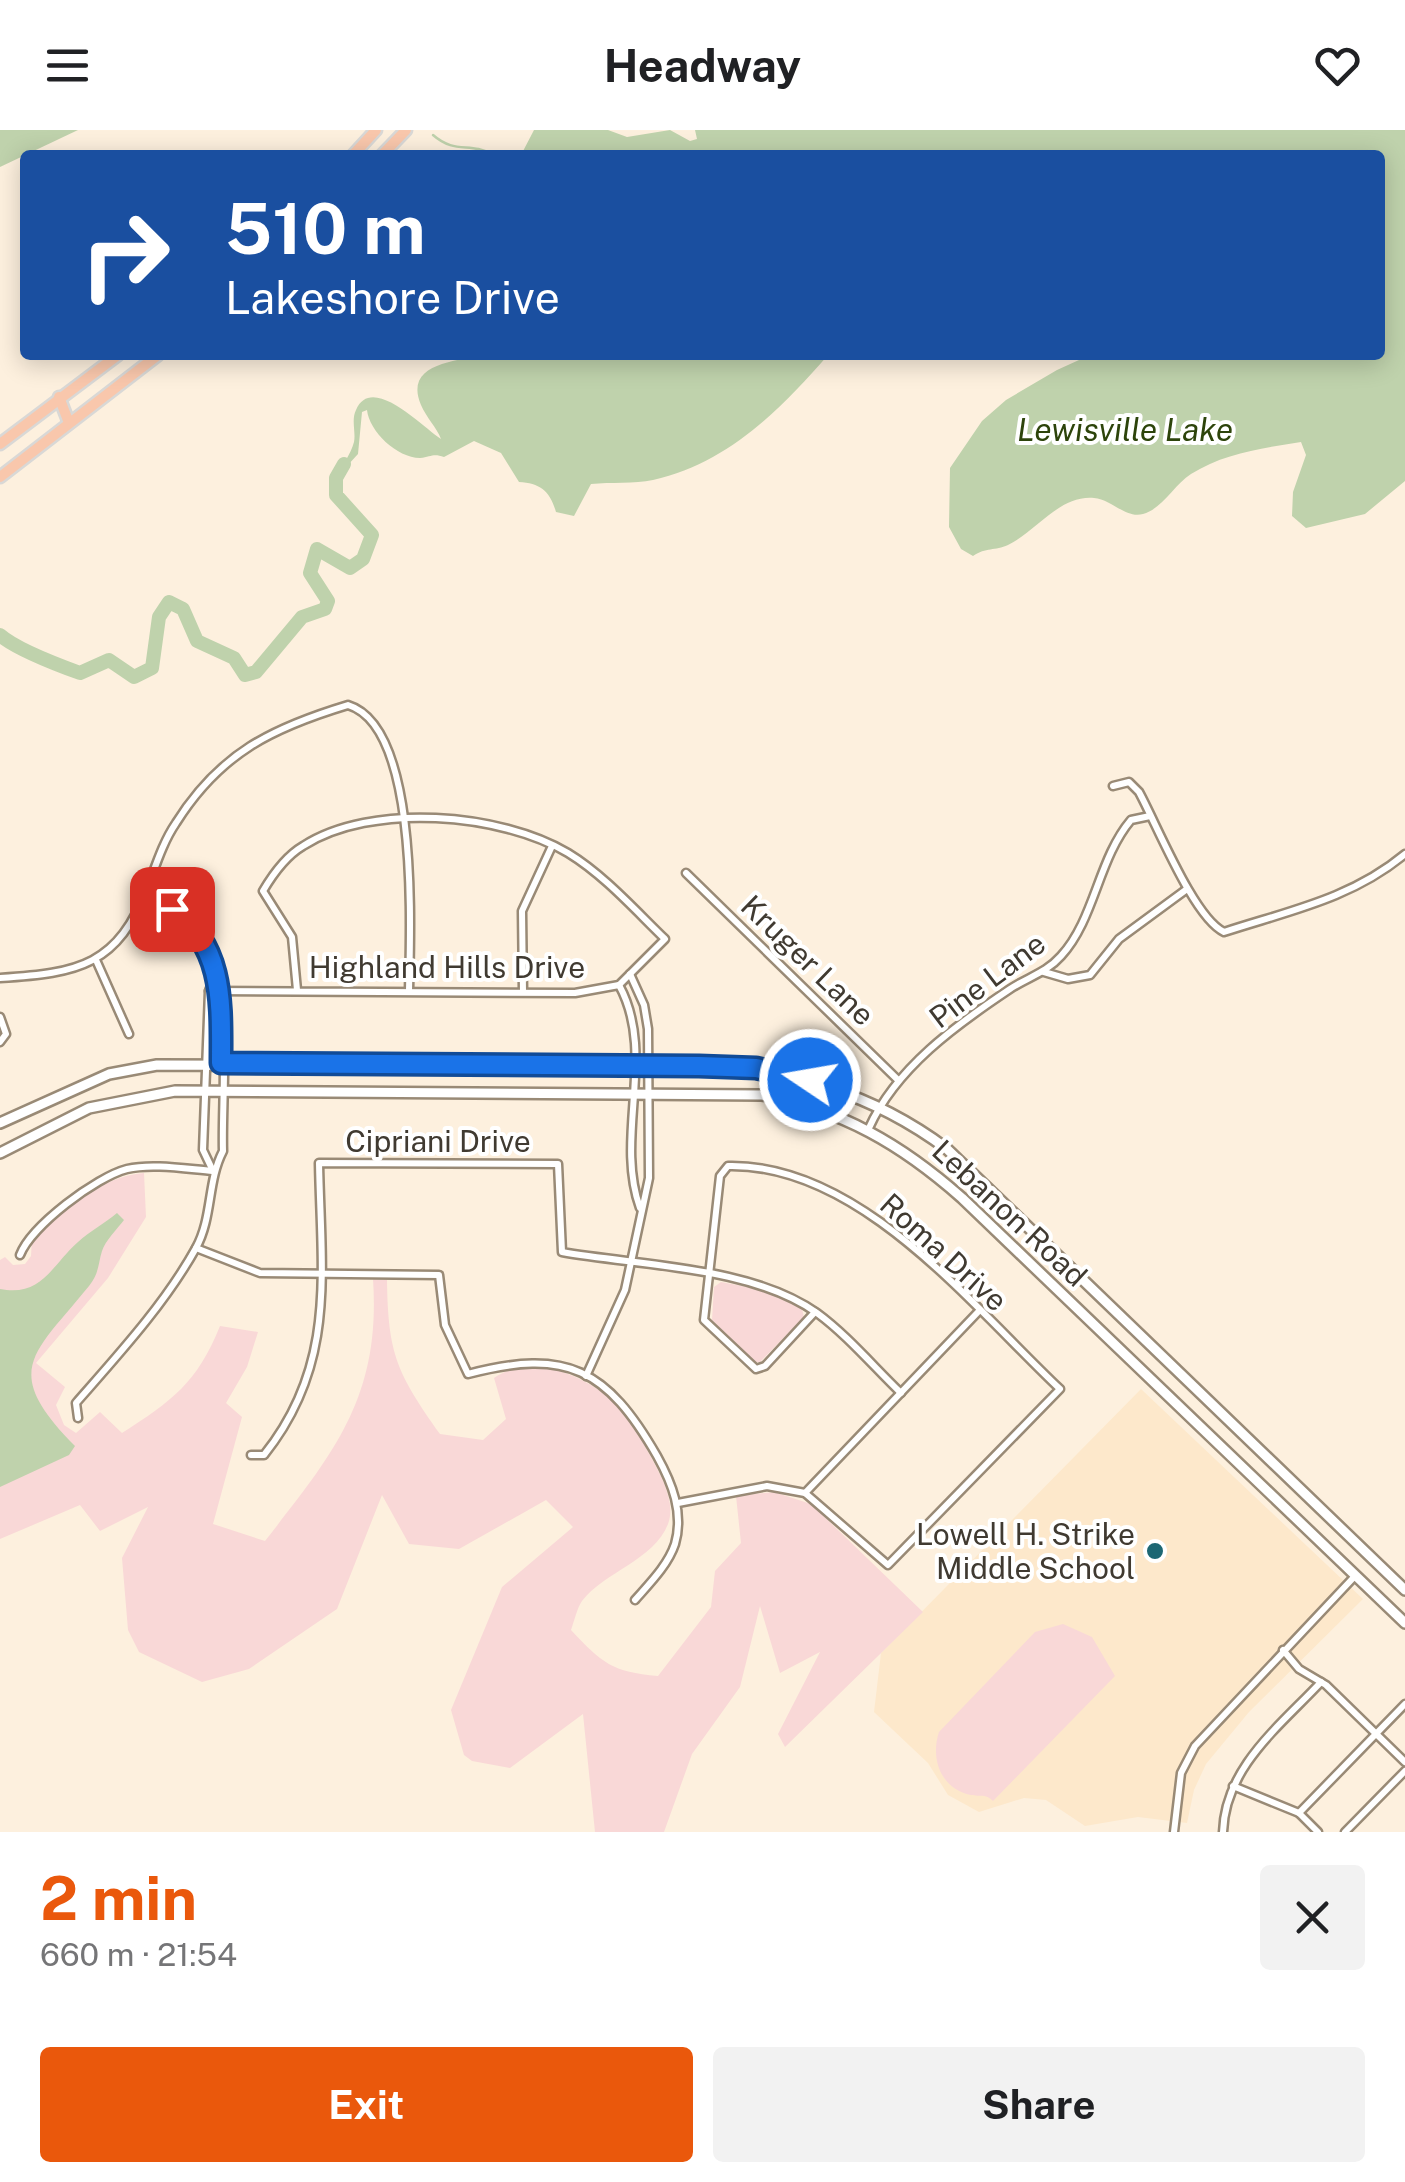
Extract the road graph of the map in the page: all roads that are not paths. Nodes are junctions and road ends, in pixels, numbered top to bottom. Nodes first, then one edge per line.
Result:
1 (376, 130) edge
2 (406, 130) edge
3 (358, 150) edge
4 (387, 150) edge
5 (111, 360) edge
6 (152, 360) edge
7 (60, 397) junction
8 (49, 405) junction
9 (70, 423) junction
10 (0, 444) edge
11 (0, 476) edge
12 (1113, 786) dead end
13 (1150, 816) junction
14 (402, 821) junction
15 (552, 846) junction
16 (1405, 854) edge
17 (686, 873) dead end
18 (1187, 889) junction
19 (143, 899) junction
20 (96, 960) junction
21 (1044, 972) junction
22 (630, 974) junction
23 (214, 975) junction
24 (0, 978) edge
25 (618, 984) junction
26 (222, 989) junction
27 (298, 990) junction
28 (210, 991) junction
29 (409, 991) junction
30 (523, 993) junction
31 (0, 1017) edge
32 (129, 1034) dead end
33 (3, 1041) edge
34 (207, 1063) junction
35 (221, 1063) junction
36 (634, 1066) junction
37 (649, 1066) junction
38 (898, 1080) junction
39 (221, 1089) junction
40 (206, 1090) junction
41 (635, 1092) junction
42 (650, 1092) junction
43 (879, 1105) junction
44 (0, 1123) edge
45 (868, 1128) junction
46 (0, 1153) edge
47 (213, 1171) junction
48 (640, 1208) junction
49 (196, 1248) junction
50 (20, 1255) dead end
51 (633, 1264) junction
52 (321, 1274) junction
53 (710, 1275) junction
54 (816, 1312) junction
55 (978, 1312) junction
56 (586, 1376) junction
57 (901, 1392) junction
58 (78, 1418) dead end
59 (251, 1455) dead end
60 (805, 1493) junction
61 (678, 1503) junction
62 (1372, 1558) junction
63 (1355, 1576) junction
64 (1405, 1590) edge
65 (635, 1600) dead end
66 (1405, 1623) edge
67 (1283, 1650) junction
68 (1322, 1682) junction
69 (1405, 1704) edge
70 (1376, 1734) junction
71 (1405, 1762) edge
72 (1405, 1771) edge
73 (1233, 1786) junction
74 (1299, 1813) junction
75 (1174, 1832) edge
76 (1223, 1832) edge
77 (1318, 1832) edge
78 (1345, 1832) edge

1 - 3 main road
2 - 4 main road
5 - 7 main road
6 - 9 main road
7 - 8 main road
7 - 9 main road
8 - 9 main road
8 - 10 main road
9 - 11 main road
12 - 13 street
13 - 18 street
13 - 21 street, Pine Lane
14 - 15 street
14 - 19 street
14 - 27 street
14 - 29 street
15 - 22 street, Highland Hills Drive
15 - 30 street
16 - 18 street
17 - 38 street, Kruger Lane
18 - 21 street
19 - 20 street
19 - 23 street
20 - 24 street
20 - 32 street
21 - 38 street, Pine Lane
22 - 25 street, Highland Hills Drive
22 - 37 street
23 - 26 street
23 - 28 street
25 - 30 street, Highland Hills Drive
25 - 36 street
26 - 27 street, Highland Hills Drive
26 - 28 street, Highland Hills Drive
26 - 35 street
27 - 29 street, Highland Hills Drive
28 - 34 street
29 - 30 street, Highland Hills Drive
31 - 33 street
34 - 35 main road, Lebanon Road
34 - 40 street
34 - 44 main road, Lebanon Road
35 - 36 main road, Lebanon Road
35 - 39 street
36 - 37 main road, Lebanon Road
36 - 41 street
37 - 42 street
37 - 43 main road, Lebanon Road
38 - 43 street, Pine Lane
39 - 40 main road, Lebanon Road
39 - 41 main road, Lebanon Road
39 - 47 street
40 - 46 main road, Lebanon Road
40 - 47 street
41 - 42 main road, Lebanon Road
41 - 48 street
42 - 45 main road, Lebanon Road
42 - 48 street
43 - 45 street, Pine Lane
43 - 62 main road, Lebanon Road
45 - 63 main road, Lebanon Road
47 - 49 street
47 - 50 street
48 - 51 street
49 - 52 street
49 - 58 street
51 - 52 street, Cipriani Drive
51 - 53 street
51 - 56 street
52 - 56 street
52 - 59 street
53 - 54 street
53 - 54 street
53 - 55 street, Roma Drive
54 - 57 street
55 - 57 street
55 - 60 street, Roma Drive
56 - 61 street
57 - 60 street
60 - 61 street
61 - 65 street
62 - 63 main road
62 - 64 main road, Lebanon Road
63 - 66 main road, Lebanon Road
63 - 67 street
67 - 68 street
67 - 75 street
68 - 70 street
68 - 73 street
69 - 70 street
70 - 71 street
70 - 74 street
72 - 78 street
73 - 74 street
73 - 76 street
74 - 77 street

